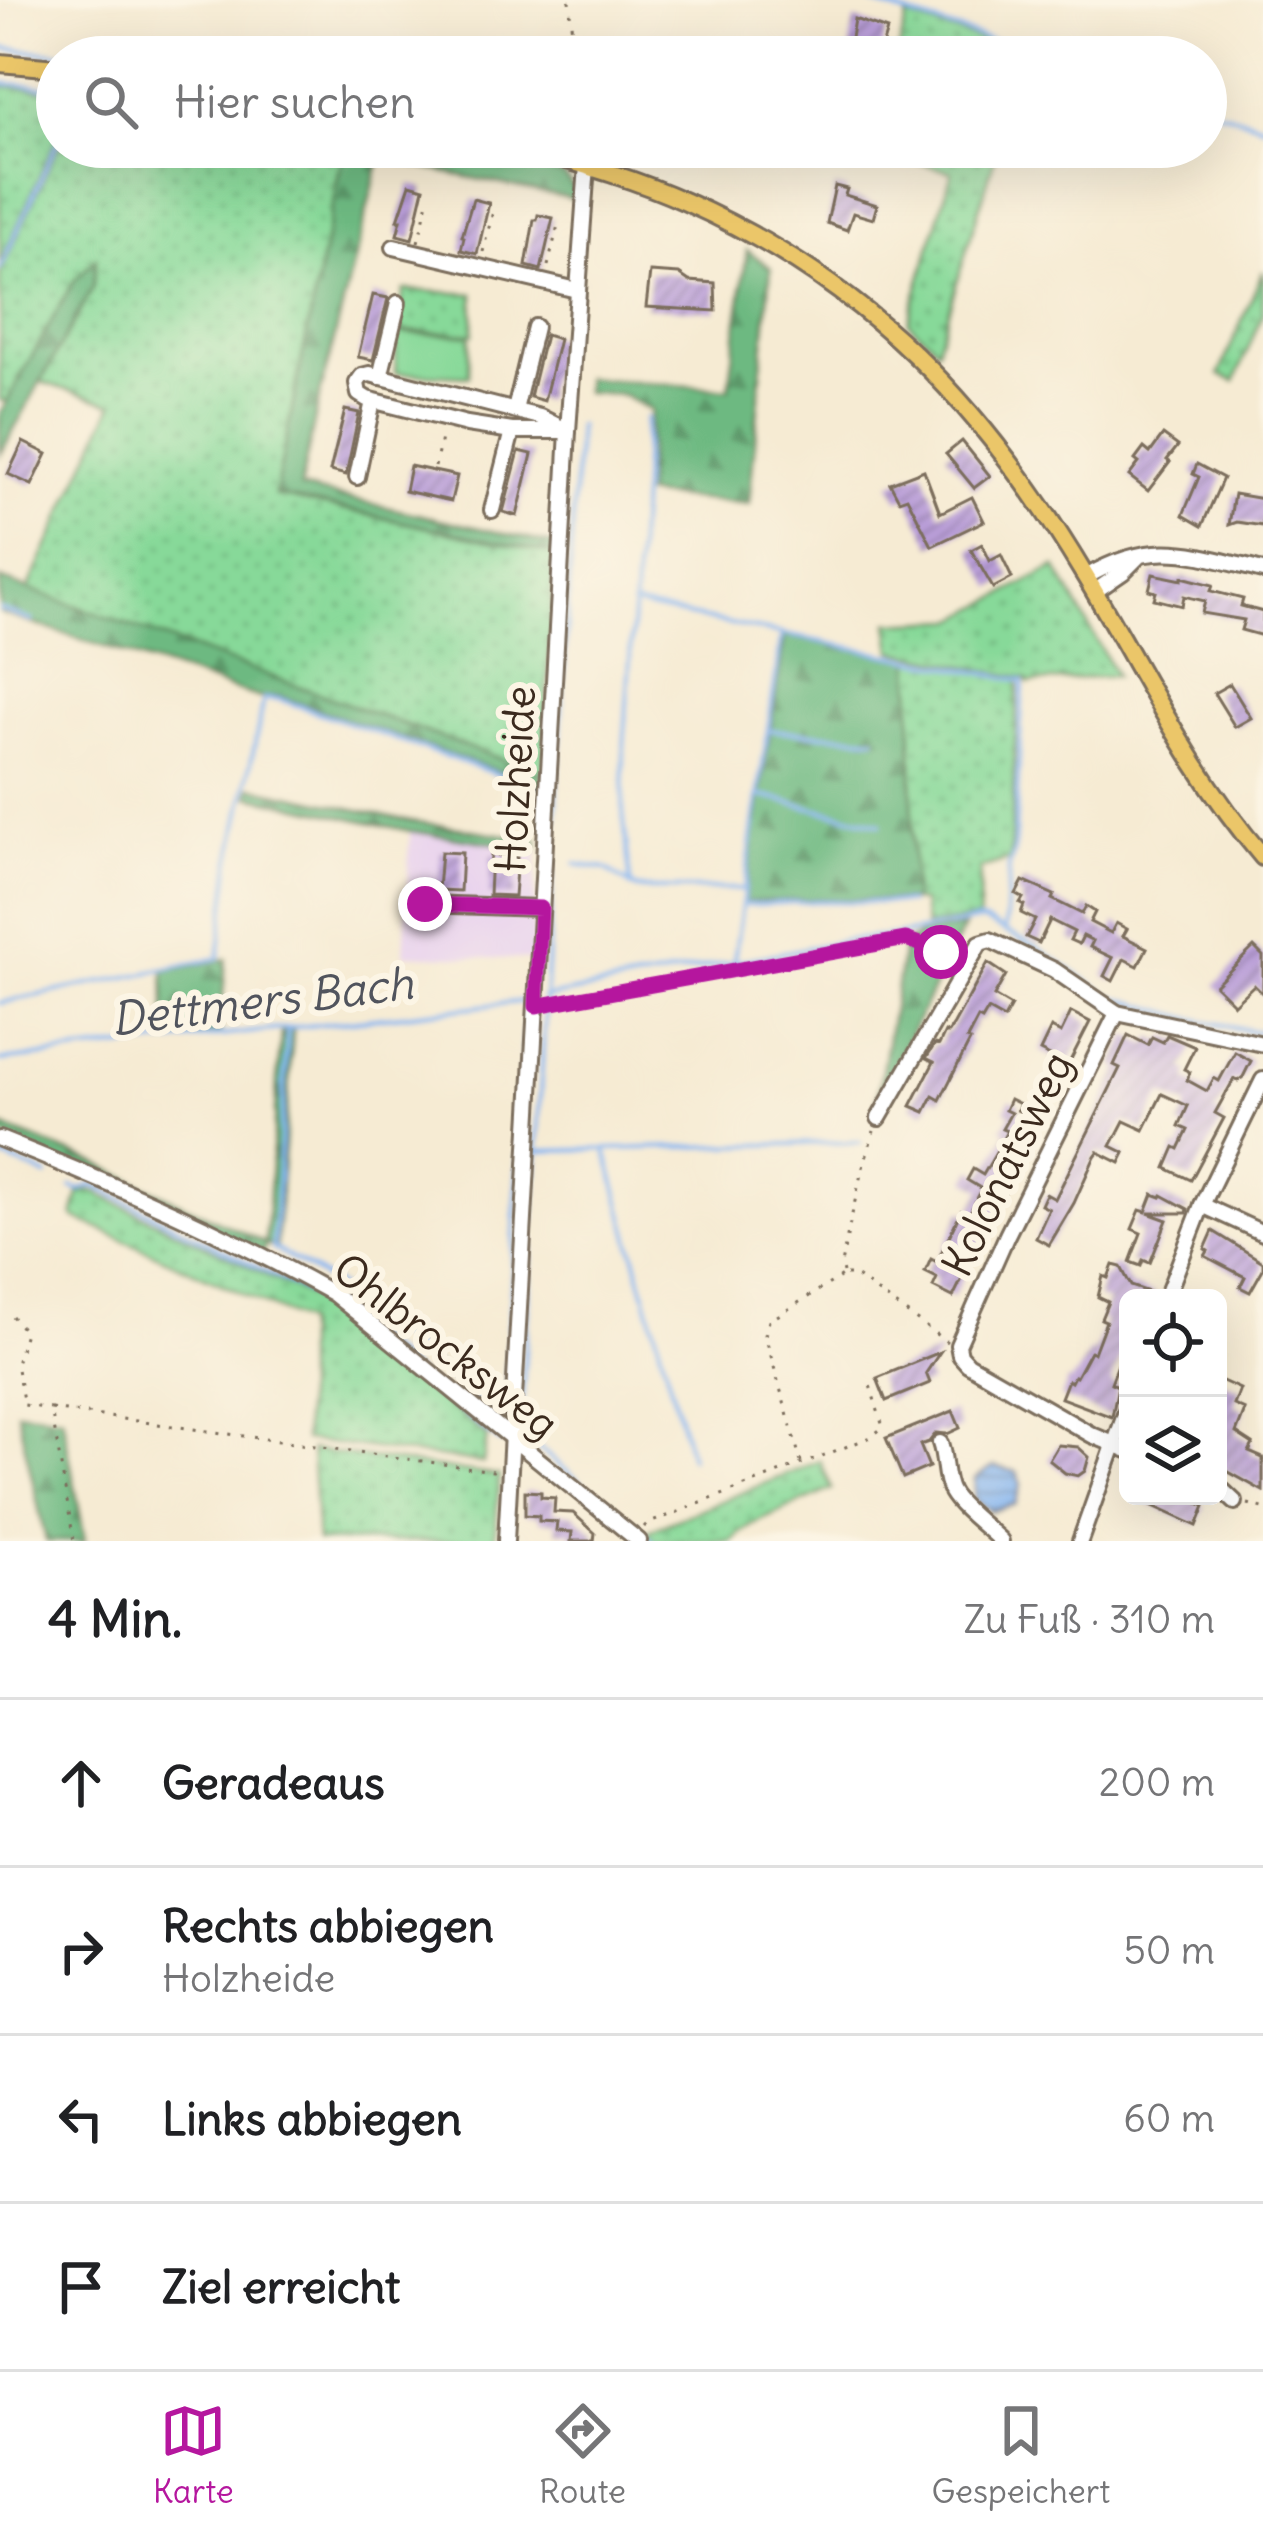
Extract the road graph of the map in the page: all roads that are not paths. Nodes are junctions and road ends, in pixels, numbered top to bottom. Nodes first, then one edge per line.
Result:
1 (0, 63) edge
2 (36, 66) edge
3 (587, 168) edge
4 (593, 168) edge
5 (394, 247) dead end
6 (577, 290) junction
7 (398, 303) dead end
8 (535, 326) dead end
9 (380, 377) junction
10 (373, 401) junction
11 (515, 410) junction
12 (512, 431) junction
13 (568, 431) junction
14 (357, 476) dead end
15 (492, 509) dead end
16 (1263, 571) edge
17 (1090, 585) junction
18 (1263, 857) edge
19 (425, 904) dead end
20 (541, 908) junction
21 (1118, 1013) junction
22 (1263, 1044) edge
23 (1263, 1080) edge
24 (878, 1118) road end
25 (0, 1139) edge
26 (1202, 1205) junction
27 (1263, 1233) edge
28 (1169, 1289) edge
29 (512, 1438) junction
30 (940, 1443) dead end
31 (1119, 1446) edge
32 (1119, 1452) edge
33 (1227, 1494) edge
34 (1235, 1502) dead end
35 (635, 1540) edge
36 (506, 1541) edge
37 (1001, 1541) edge
38 (1080, 1541) edge

1 - 2 main road
3 - 6 street, Holzheide
4 - 17 main road
5 - 6 street
6 - 13 street, Holzheide
7 - 9 street
8 - 11 street
9 - 10 street
9 - 11 street
10 - 12 street
10 - 14 street
11 - 13 street
12 - 13 street
12 - 15 street
13 - 20 street, Holzheide
16 - 17 street
17 - 18 main road
19 - 20 street
20 - 29 street, Holzheide
21 - 22 street
21 - 24 street
21 - 31 street, Kolonatsweg
23 - 26 street
25 - 29 street, Ohlbrocksweg
26 - 27 street
26 - 28 street
29 - 35 street, Ohlbrocksweg
29 - 36 street, Holzheide
30 - 37 street
32 - 38 street
33 - 34 street

